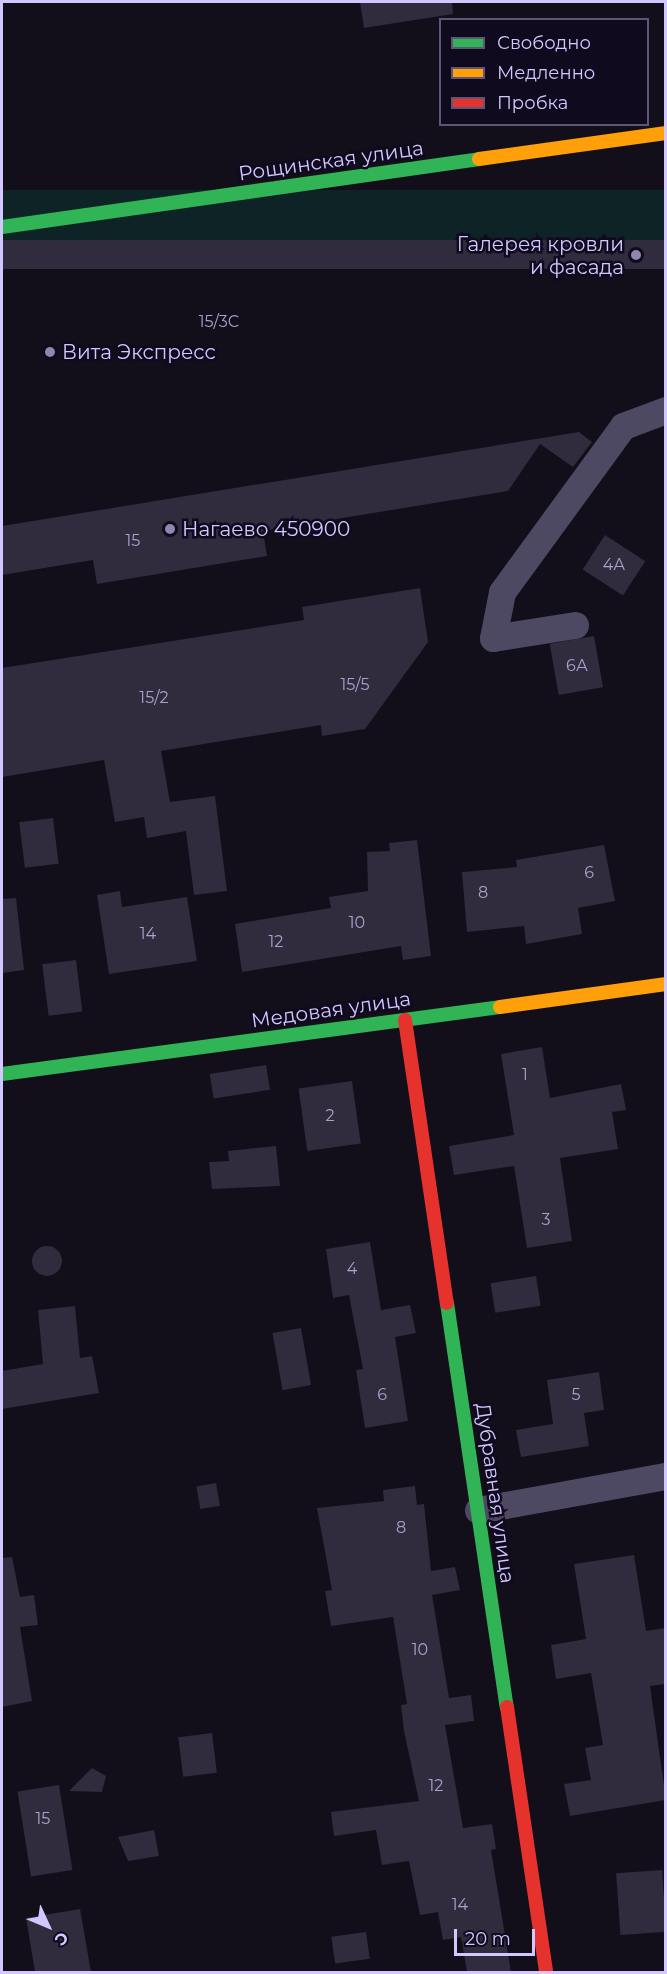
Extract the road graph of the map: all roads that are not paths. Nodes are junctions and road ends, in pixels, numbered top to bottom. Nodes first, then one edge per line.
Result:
1 (666, 133) edge
2 (2, 227) edge
3 (666, 410) edge
4 (575, 626) dead end
5 (666, 984) edge
6 (405, 1020) junction
7 (2, 1074) edge
8 (666, 1476) edge
9 (478, 1510) junction
10 (546, 1972) edge

1 - 2 street, Рощинская улица
3 - 4 street
5 - 6 street, Медовая улица
6 - 7 street, Медовая улица
6 - 9 street, Дубравная улица
8 - 9 street
9 - 10 street, Дубравная улица

